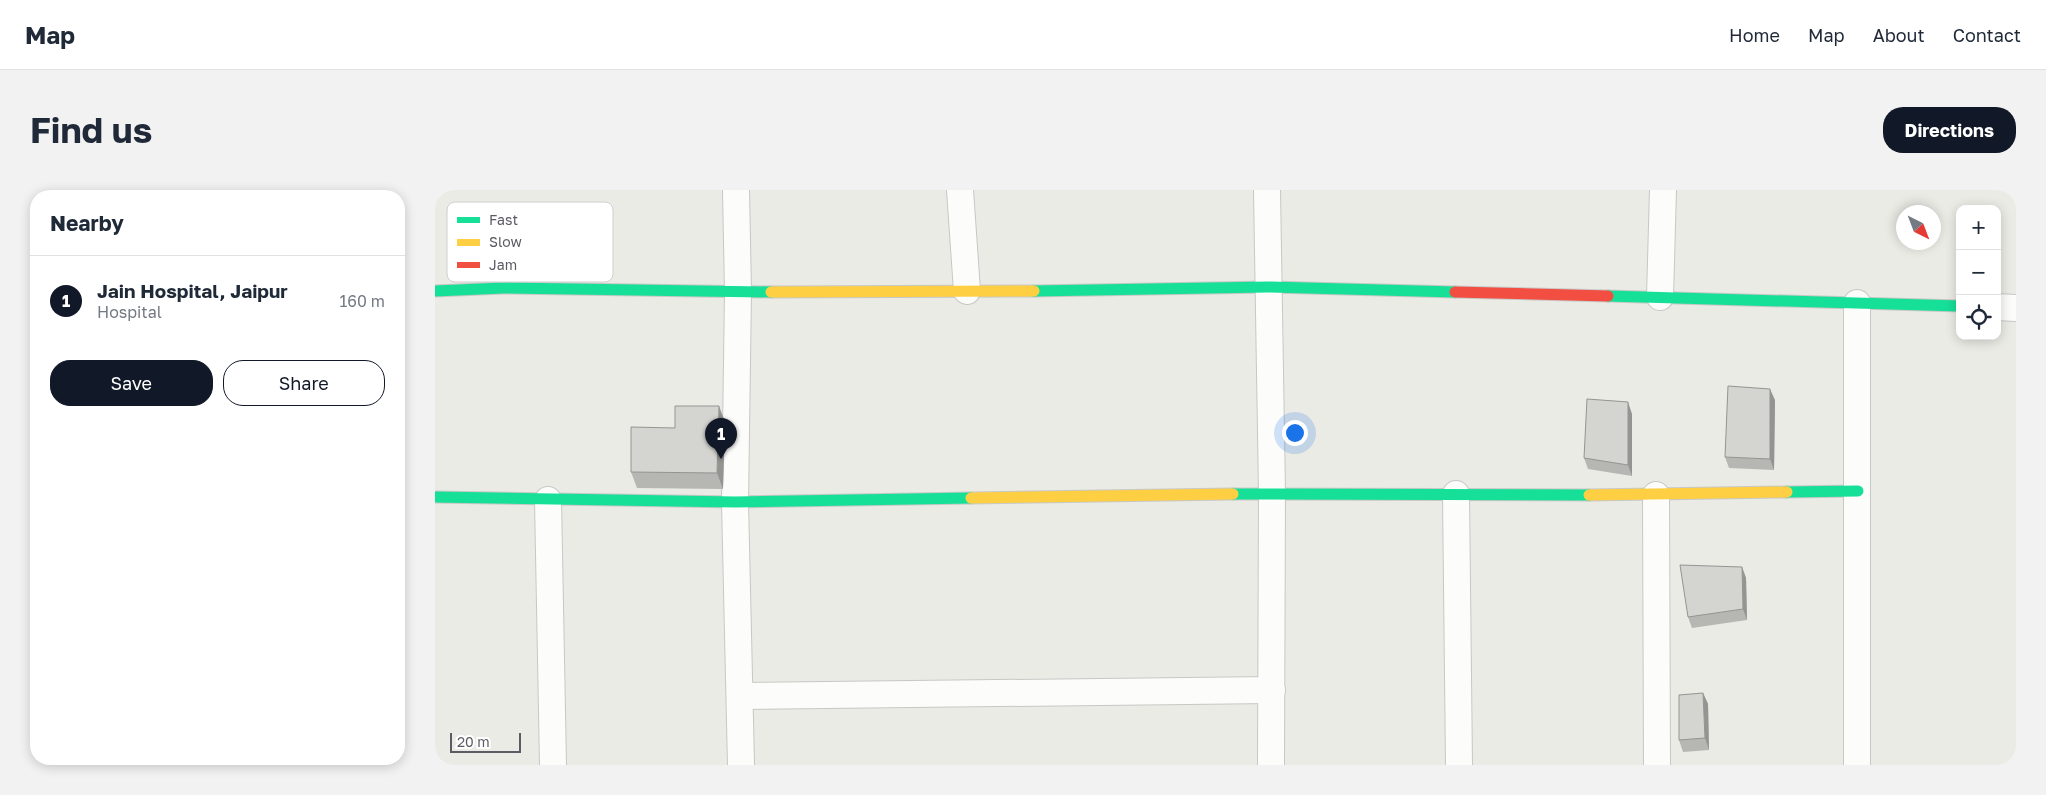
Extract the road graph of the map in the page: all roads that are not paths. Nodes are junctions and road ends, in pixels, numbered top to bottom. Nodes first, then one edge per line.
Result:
1 (736, 190) edge
2 (959, 190) edge
3 (1267, 190) edge
4 (1663, 190) edge
5 (1268, 287) junction
6 (435, 291) edge
7 (967, 291) junction
8 (738, 292) junction
9 (1660, 297) junction
10 (1857, 303) junction
11 (1956, 306) edge
12 (2001, 308) edge
13 (2016, 308) edge
14 (1858, 491) junction
15 (1271, 494) junction
16 (1456, 494) junction
17 (1656, 495) junction
18 (435, 498) edge
19 (548, 500) junction
20 (735, 502) junction
21 (1272, 690) junction
22 (740, 696) junction
23 (553, 765) edge
24 (741, 765) edge
25 (1271, 765) edge
26 (1459, 765) edge
27 (1657, 765) edge
28 (1857, 765) edge

1 - 8 street
2 - 7 street
3 - 5 street
4 - 9 street
5 - 7 street
5 - 9 street
5 - 15 street
6 - 8 street
7 - 8 street
8 - 20 street
9 - 10 street
10 - 11 street
10 - 14 street
12 - 13 street
14 - 17 street
14 - 28 street
15 - 16 street
15 - 20 street
15 - 21 street
16 - 17 street
16 - 26 street
17 - 27 street
18 - 19 street
19 - 20 street
19 - 23 street
20 - 22 street
21 - 22 street
21 - 25 street
22 - 24 street

